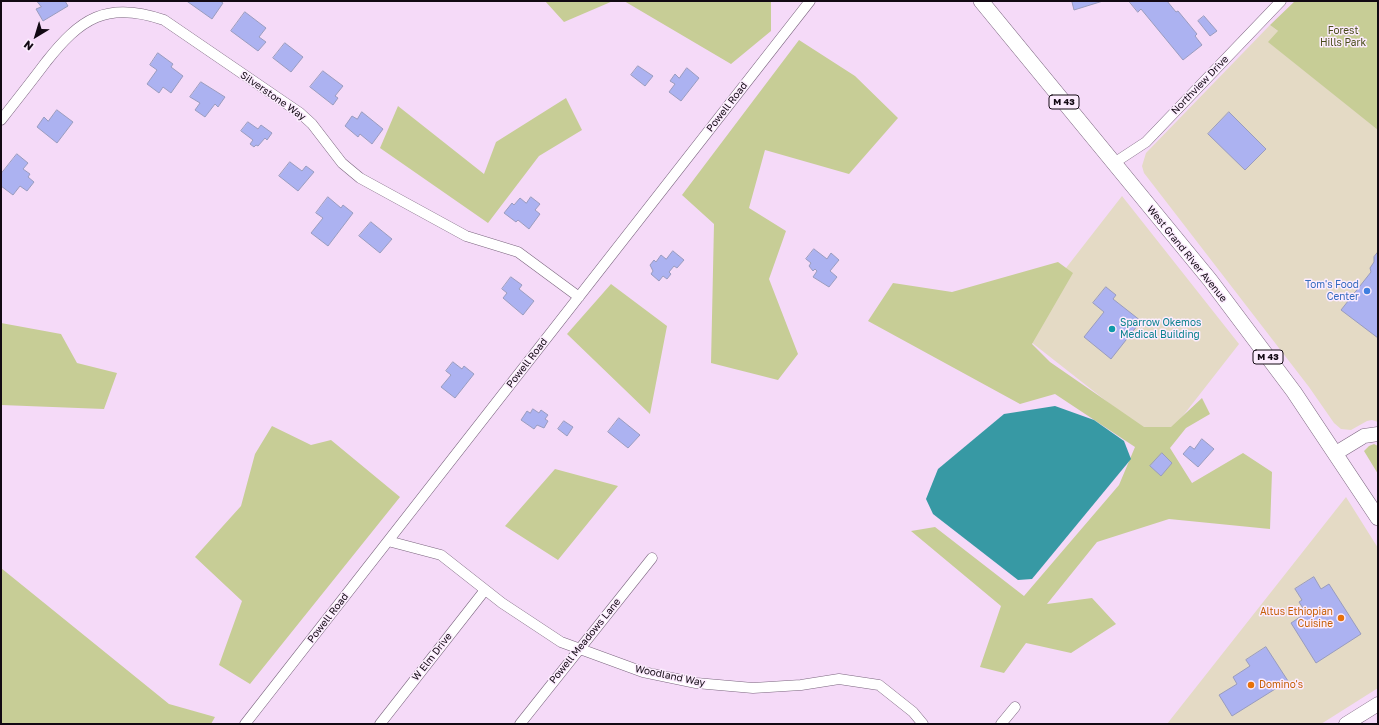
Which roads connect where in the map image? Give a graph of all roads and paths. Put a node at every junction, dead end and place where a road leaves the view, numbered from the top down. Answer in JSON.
{"nodes":[{"id":1,"x":810,"y":1,"type":"edge"},
{"id":2,"x":981,"y":1,"type":"edge"},
{"id":3,"x":1281,"y":1,"type":"edge"},
{"id":4,"x":1,"y":120,"type":"edge"},
{"id":5,"x":1114,"y":163,"type":"junction"},
{"id":6,"x":579,"y":297,"type":"junction"},
{"id":7,"x":1378,"y":434,"type":"edge"},
{"id":8,"x":1336,"y":453,"type":"junction"},
{"id":9,"x":1378,"y":518,"type":"edge"},
{"id":10,"x":388,"y":541,"type":"junction"},
{"id":11,"x":652,"y":558,"type":"dead end"},
{"id":12,"x":485,"y":590,"type":"junction"},
{"id":13,"x":578,"y":648,"type":"junction"},
{"id":14,"x":1378,"y":704,"type":"edge"},
{"id":15,"x":1015,"y":707,"type":"dead end"},
{"id":16,"x":244,"y":724,"type":"edge"},
{"id":17,"x":380,"y":724,"type":"edge"},
{"id":18,"x":520,"y":724,"type":"edge"},
{"id":19,"x":923,"y":724,"type":"edge"},
{"id":20,"x":1001,"y":724,"type":"edge"},
{"id":21,"x":1346,"y":724,"type":"edge"}],
"edges":[{"from":1,"to":6,"type":"street","name":"Powell Road"},
{"from":2,"to":5,"type":"main road","name":"West Grand River Avenue","number":"M 43"},
{"from":3,"to":5,"type":"street","name":"Northview Drive"},
{"from":4,"to":6,"type":"street","name":"Silverstone Way"},
{"from":5,"to":8,"type":"main road","name":"West Grand River Avenue","number":"M 43"},
{"from":6,"to":10,"type":"street","name":"Powell Road"},
{"from":7,"to":8,"type":"street"},
{"from":8,"to":9,"type":"main road","name":"West Grand River Avenue","number":"M 43"},
{"from":10,"to":12,"type":"street","name":"Woodland Way"},
{"from":10,"to":16,"type":"street","name":"Powell Road"},
{"from":11,"to":13,"type":"street","name":"Powell Meadows Lane"},
{"from":12,"to":13,"type":"street","name":"Woodland Way"},
{"from":12,"to":17,"type":"street","name":"W Elm Drive"},
{"from":13,"to":18,"type":"street","name":"Powell Meadows Lane"},
{"from":13,"to":19,"type":"street","name":"Woodland Way"},
{"from":14,"to":21,"type":"street"},
{"from":15,"to":20,"type":"street"}]}
